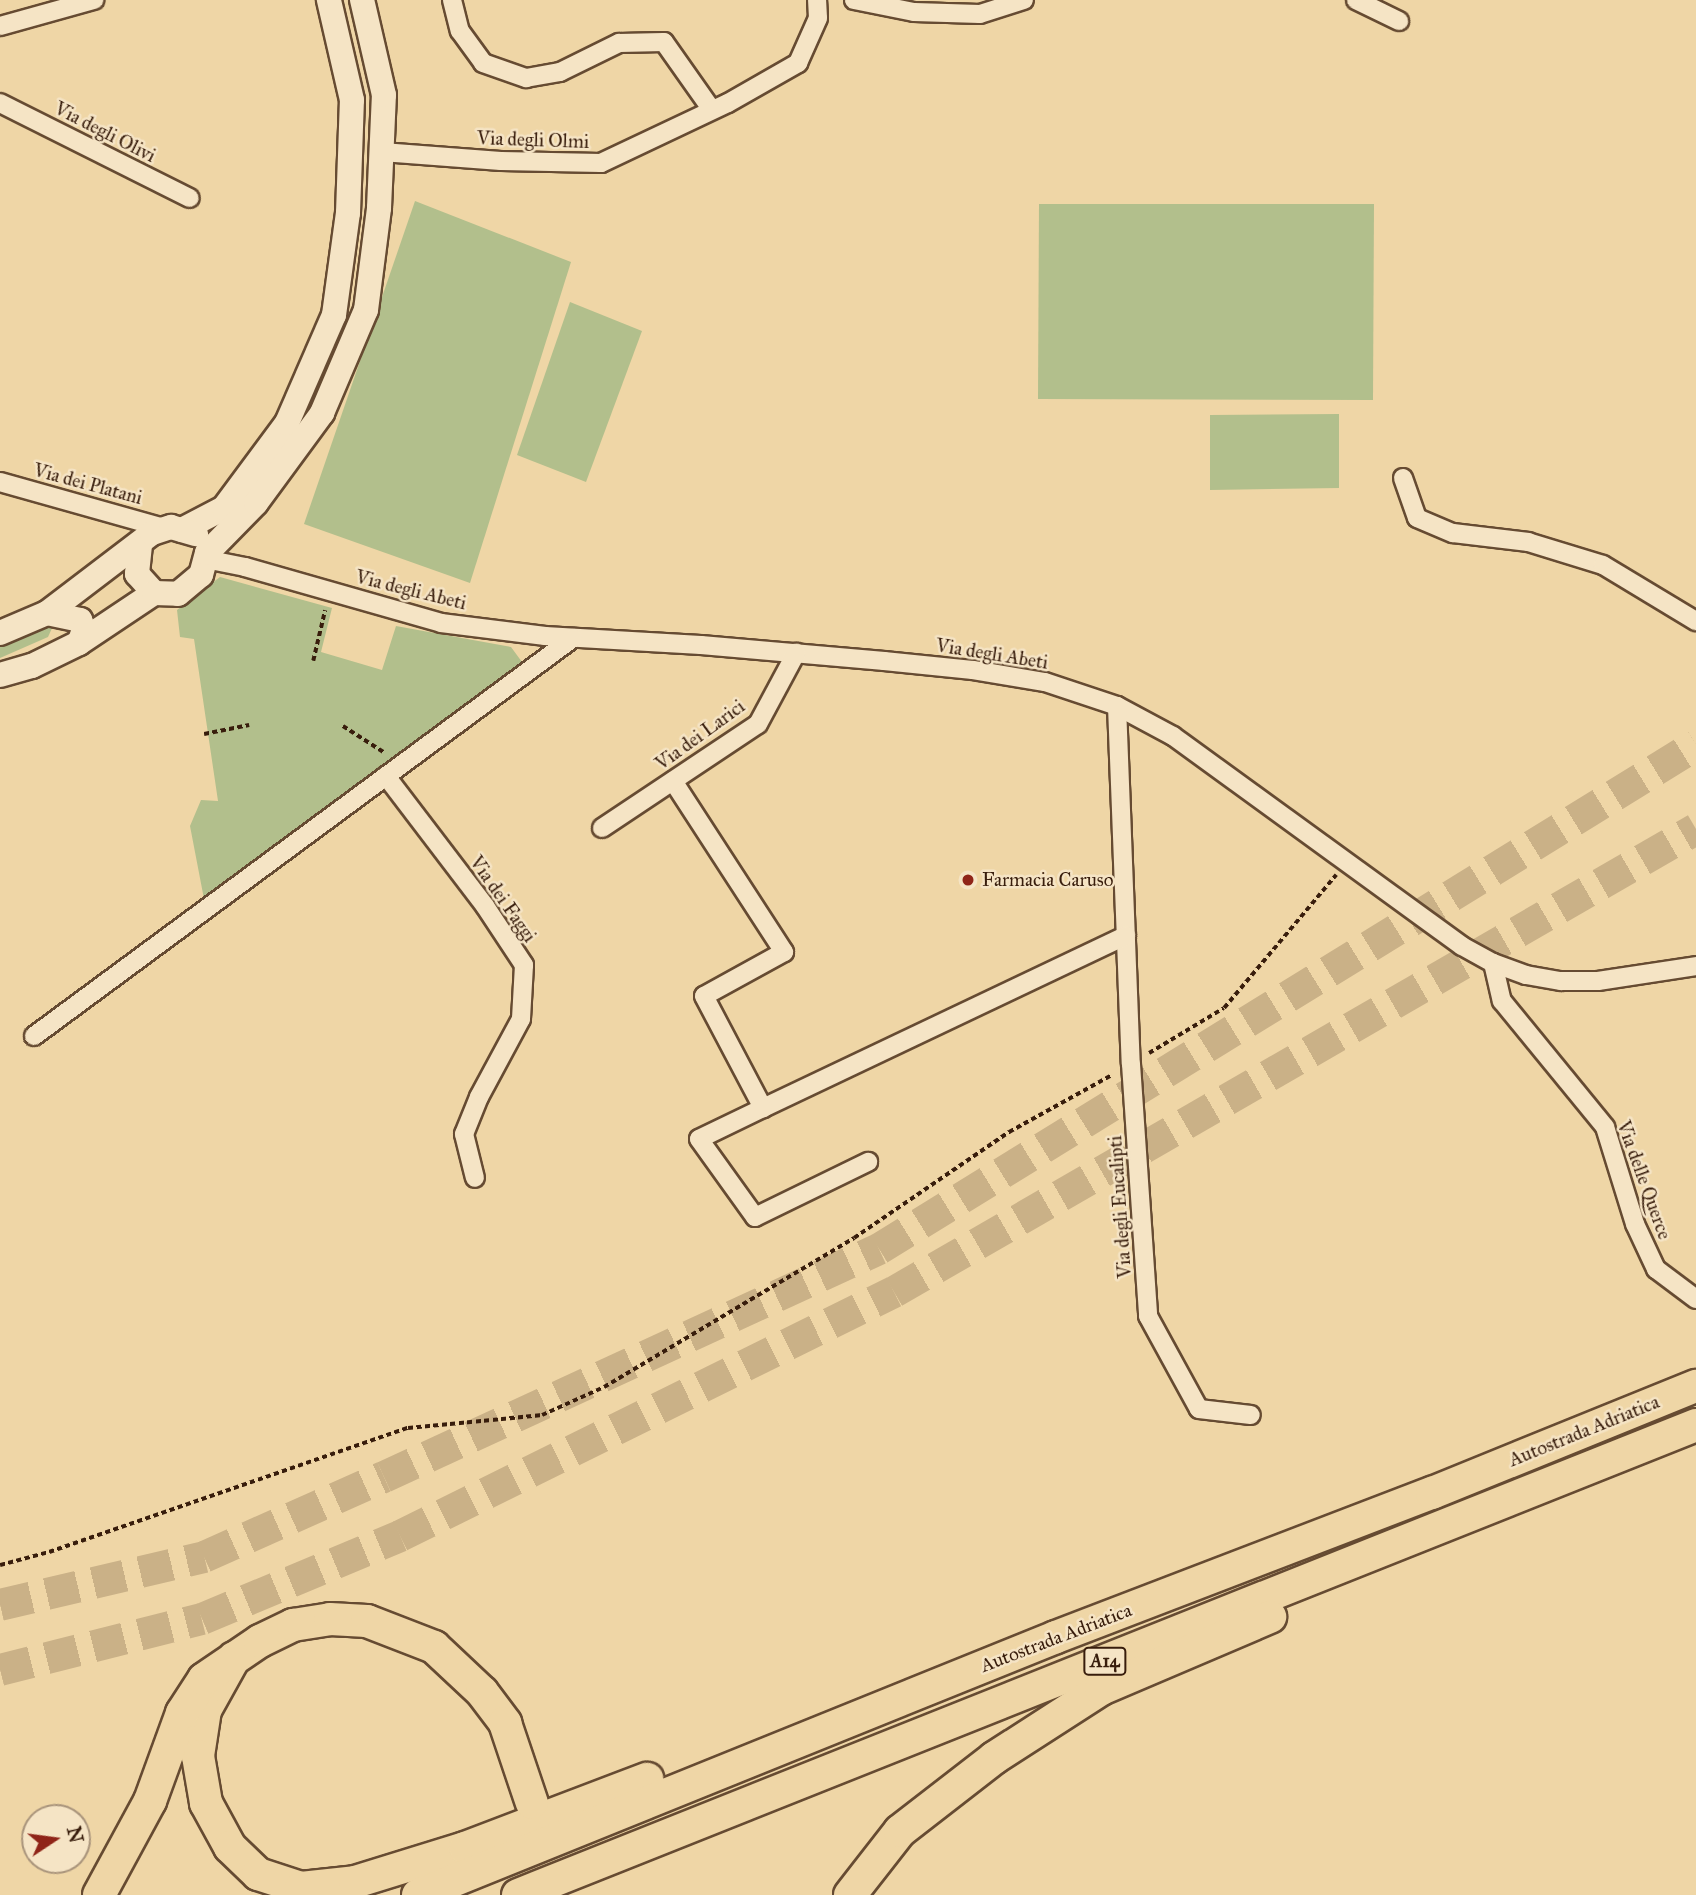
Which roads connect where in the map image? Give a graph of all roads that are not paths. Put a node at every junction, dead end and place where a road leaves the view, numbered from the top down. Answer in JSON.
{"nodes":[{"id":1,"x":94,"y":0,"type":"edge"},
{"id":2,"x":329,"y":0,"type":"edge"},
{"id":3,"x":362,"y":0,"type":"edge"},
{"id":4,"x":452,"y":0,"type":"edge"},
{"id":5,"x":817,"y":0,"type":"edge"},
{"id":6,"x":854,"y":0,"type":"edge"},
{"id":7,"x":1024,"y":0,"type":"edge"},
{"id":8,"x":1356,"y":0,"type":"edge"},
{"id":9,"x":1399,"y":21,"type":"dead end"},
{"id":10,"x":0,"y":26,"type":"edge"},
{"id":11,"x":375,"y":57,"type":"junction"},
{"id":12,"x":344,"y":62,"type":"junction"},
{"id":13,"x":0,"y":103,"type":"edge"},
{"id":14,"x":712,"y":110,"type":"junction"},
{"id":15,"x":382,"y":152,"type":"junction"},
{"id":16,"x":190,"y":198,"type":"dead end"},
{"id":17,"x":345,"y":230,"type":"junction"},
{"id":18,"x":376,"y":236,"type":"junction"},
{"id":19,"x":295,"y":431,"type":"junction"},
{"id":20,"x":1403,"y":478,"type":"dead end"},
{"id":21,"x":0,"y":482,"type":"edge"},
{"id":22,"x":173,"y":529,"type":"junction"},
{"id":23,"x":140,"y":545,"type":"junction"},
{"id":24,"x":206,"y":556,"type":"junction"},
{"id":25,"x":154,"y":593,"type":"junction"},
{"id":26,"x":47,"y":613,"type":"junction"},
{"id":27,"x":1696,"y":621,"type":"edge"},
{"id":28,"x":0,"y":633,"type":"edge"},
{"id":29,"x":573,"y":638,"type":"junction"},
{"id":30,"x":79,"y":643,"type":"junction"},
{"id":31,"x":796,"y":653,"type":"junction"},
{"id":32,"x":0,"y":676,"type":"edge"},
{"id":33,"x":1117,"y":706,"type":"junction"},
{"id":34,"x":386,"y":776,"type":"junction"},
{"id":35,"x":673,"y":781,"type":"junction"},
{"id":36,"x":602,"y":828,"type":"dead end"},
{"id":37,"x":1126,"y":936,"type":"junction"},
{"id":38,"x":1493,"y":963,"type":"junction"},
{"id":39,"x":1696,"y":966,"type":"edge"},
{"id":40,"x":34,"y":1036,"type":"dead end"},
{"id":41,"x":763,"y":1108,"type":"junction"},
{"id":42,"x":868,"y":1162,"type":"dead end"},
{"id":43,"x":475,"y":1178,"type":"dead end"},
{"id":44,"x":1696,"y":1299,"type":"edge"},
{"id":45,"x":1696,"y":1386,"type":"edge"},
{"id":46,"x":1251,"y":1415,"type":"dead end"},
{"id":47,"x":1694,"y":1425,"type":"edge"},
{"id":48,"x":1056,"y":1637,"type":"junction"},
{"id":49,"x":234,"y":1658,"type":"junction"},
{"id":50,"x":531,"y":1803,"type":"tunnel mouth"},
{"id":51,"x":99,"y":1895,"type":"edge"},
{"id":52,"x":418,"y":1895,"type":"edge"},
{"id":53,"x":518,"y":1895,"type":"edge"},
{"id":54,"x":850,"y":1895,"type":"edge"}],
"edges":[{"from":1,"to":10,"type":"street"},
{"from":2,"to":12,"type":"street"},
{"from":3,"to":11,"type":"street"},
{"from":4,"to":14,"type":"street"},
{"from":5,"to":14,"type":"street","name":"Via degli Olmi"},
{"from":6,"to":7,"type":"street"},
{"from":8,"to":9,"type":"street"},
{"from":11,"to":12,"type":"street"},
{"from":11,"to":15,"type":"street"},
{"from":12,"to":17,"type":"street"},
{"from":13,"to":16,"type":"street","name":"Via degli Olivi"},
{"from":14,"to":15,"type":"street","name":"Via degli Olmi"},
{"from":15,"to":18,"type":"street"},
{"from":17,"to":18,"type":"street"},
{"from":17,"to":19,"type":"street"},
{"from":18,"to":19,"type":"street"},
{"from":19,"to":22,"type":"street"},
{"from":19,"to":24,"type":"street"},
{"from":20,"to":27,"type":"street"},
{"from":21,"to":22,"type":"street","name":"Via dei Platani"},
{"from":22,"to":23,"type":"street"},
{"from":22,"to":24,"type":"street"},
{"from":23,"to":25,"type":"street"},
{"from":23,"to":26,"type":"street"},
{"from":24,"to":25,"type":"street"},
{"from":24,"to":29,"type":"street","name":"Via degli Abeti"},
{"from":25,"to":30,"type":"street"},
{"from":26,"to":28,"type":"street"},
{"from":26,"to":30,"type":"street"},
{"from":29,"to":31,"type":"street","name":"Via degli Abeti"},
{"from":29,"to":34,"type":"street"},
{"from":30,"to":32,"type":"street"},
{"from":31,"to":33,"type":"street","name":"Via degli Abeti"},
{"from":31,"to":35,"type":"street","name":"Via dei Larici"},
{"from":33,"to":37,"type":"street","name":"Via degli Eucalipti"},
{"from":33,"to":38,"type":"street","name":"Via degli Abeti"},
{"from":34,"to":40,"type":"street"},
{"from":34,"to":43,"type":"street","name":"Via dei Faggi"},
{"from":35,"to":36,"type":"street","name":"Via dei Larici"},
{"from":35,"to":41,"type":"street"},
{"from":37,"to":41,"type":"street"},
{"from":37,"to":46,"type":"street","name":"Via degli Eucalipti"},
{"from":38,"to":39,"type":"street","name":"Via degli Abeti"},
{"from":38,"to":44,"type":"street","name":"Via delle Querce"},
{"from":41,"to":42,"type":"street"},
{"from":45,"to":48,"type":"highway","name":"Autostrada Adriatica","number":"A14"},
{"from":47,"to":53,"type":"highway","name":"Autostrada Adriatica","number":"A14"},
{"from":47,"to":54,"type":"highway"},
{"from":48,"to":49,"type":"highway"},
{"from":48,"to":52,"type":"highway","name":"Autostrada Adriatica","number":"A14"},
{"from":49,"to":50,"type":"highway"},
{"from":49,"to":51,"type":"highway"}]}
